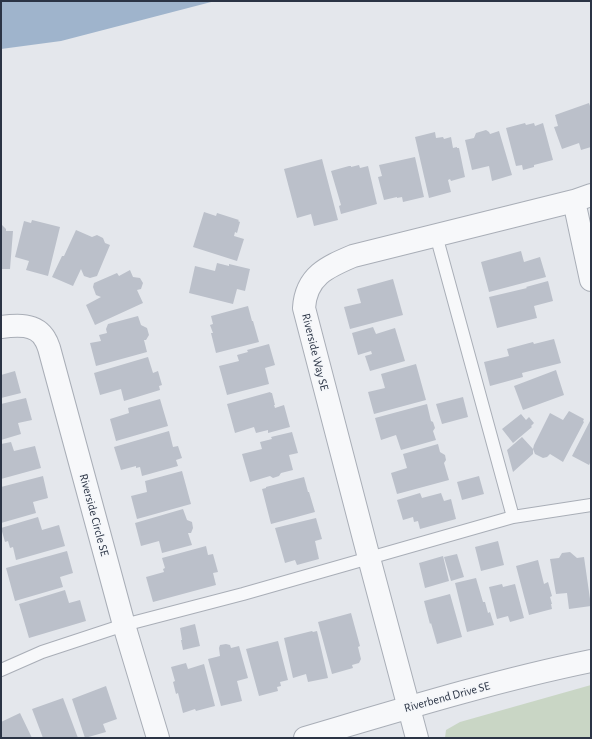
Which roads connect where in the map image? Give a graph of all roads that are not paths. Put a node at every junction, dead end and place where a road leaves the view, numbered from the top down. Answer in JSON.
{"nodes":[{"id":1,"x":582,"y":198,"type":"edge"},
{"id":2,"x":436,"y":235,"type":"junction"},
{"id":3,"x":591,"y":280,"type":"edge"},
{"id":4,"x":1,"y":327,"type":"edge"},
{"id":5,"x":591,"y":505,"type":"edge"},
{"id":6,"x":513,"y":517,"type":"junction"},
{"id":7,"x":369,"y":558,"type":"junction"},
{"id":8,"x":124,"y":625,"type":"junction"},
{"id":9,"x":591,"y":661,"type":"edge"},
{"id":10,"x":1,"y":670,"type":"edge"},
{"id":11,"x":409,"y":708,"type":"junction"},
{"id":12,"x":158,"y":738,"type":"edge"},
{"id":13,"x":305,"y":738,"type":"edge"},
{"id":14,"x":417,"y":738,"type":"edge"}],
"edges":[{"from":1,"to":2,"type":"street","name":"Riverside Way SE"},
{"from":1,"to":3,"type":"street"},
{"from":2,"to":6,"type":"lane"},
{"from":2,"to":7,"type":"street","name":"Riverside Way SE"},
{"from":4,"to":8,"type":"street","name":"Riverside Circle SE"},
{"from":5,"to":6,"type":"lane"},
{"from":6,"to":7,"type":"lane"},
{"from":7,"to":8,"type":"lane"},
{"from":7,"to":11,"type":"street","name":"Riverside Way SE"},
{"from":8,"to":10,"type":"lane"},
{"from":8,"to":12,"type":"street","name":"Riverside Circle SE"},
{"from":9,"to":11,"type":"street","name":"Riverbend Drive SE"},
{"from":11,"to":13,"type":"street","name":"Riverbend Drive SE"},
{"from":11,"to":14,"type":"street","name":"Riverside Way SE"}]}
